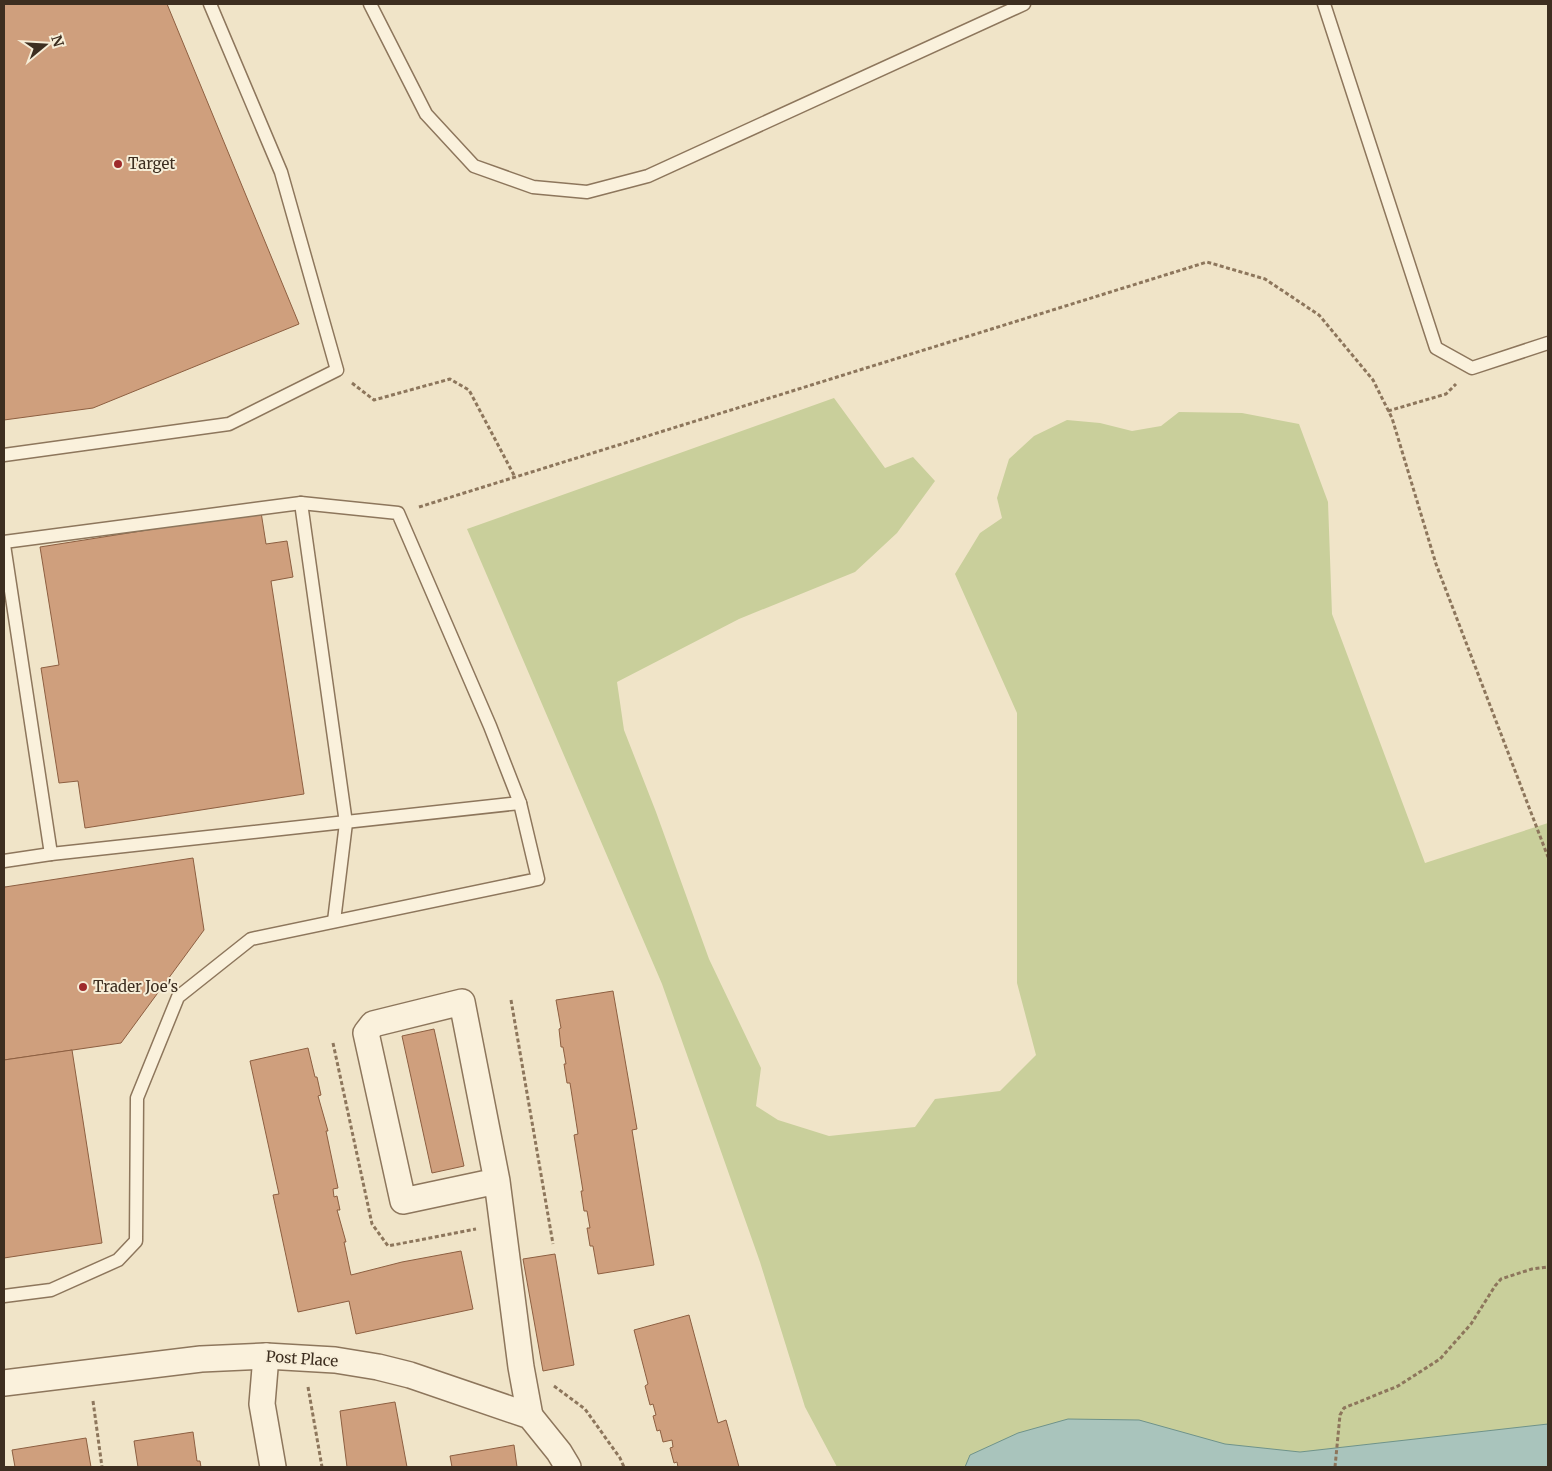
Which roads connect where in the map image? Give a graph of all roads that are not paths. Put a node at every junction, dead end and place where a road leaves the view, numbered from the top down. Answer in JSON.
{"nodes":[{"id":1,"x":210,"y":4,"type":"edge"},
{"id":2,"x":370,"y":4,"type":"edge"},
{"id":3,"x":1024,"y":4,"type":"edge"},
{"id":4,"x":1324,"y":4,"type":"edge"},
{"id":5,"x":1548,"y":343,"type":"edge"},
{"id":6,"x":4,"y":455,"type":"edge"},
{"id":7,"x":301,"y":502,"type":"junction"},
{"id":8,"x":4,"y":544,"type":"edge"},
{"id":9,"x":520,"y":803,"type":"junction"},
{"id":10,"x":346,"y":823,"type":"junction"},
{"id":11,"x":51,"y":854,"type":"junction"},
{"id":12,"x":4,"y":861,"type":"edge"},
{"id":13,"x":334,"y":921,"type":"junction"},
{"id":14,"x":497,"y":1181,"type":"junction"},
{"id":15,"x":4,"y":1296,"type":"edge"},
{"id":16,"x":266,"y":1356,"type":"junction"},
{"id":17,"x":4,"y":1383,"type":"edge"},
{"id":18,"x":530,"y":1416,"type":"junction"},
{"id":19,"x":272,"y":1467,"type":"edge"},
{"id":20,"x":568,"y":1467,"type":"edge"}],
"edges":[{"from":1,"to":6,"type":"lane"},
{"from":2,"to":3,"type":"lane"},
{"from":4,"to":5,"type":"lane"},
{"from":7,"to":8,"type":"lane"},
{"from":7,"to":9,"type":"lane"},
{"from":7,"to":10,"type":"lane"},
{"from":8,"to":11,"type":"lane"},
{"from":9,"to":10,"type":"lane"},
{"from":9,"to":13,"type":"lane"},
{"from":10,"to":11,"type":"lane"},
{"from":10,"to":13,"type":"lane"},
{"from":11,"to":12,"type":"lane"},
{"from":13,"to":15,"type":"lane"},
{"from":14,"to":14,"type":"street"},
{"from":14,"to":18,"type":"street"},
{"from":16,"to":17,"type":"street","name":"Post Place"},
{"from":16,"to":18,"type":"street","name":"Post Place"},
{"from":16,"to":19,"type":"street"},
{"from":18,"to":20,"type":"street"}]}
